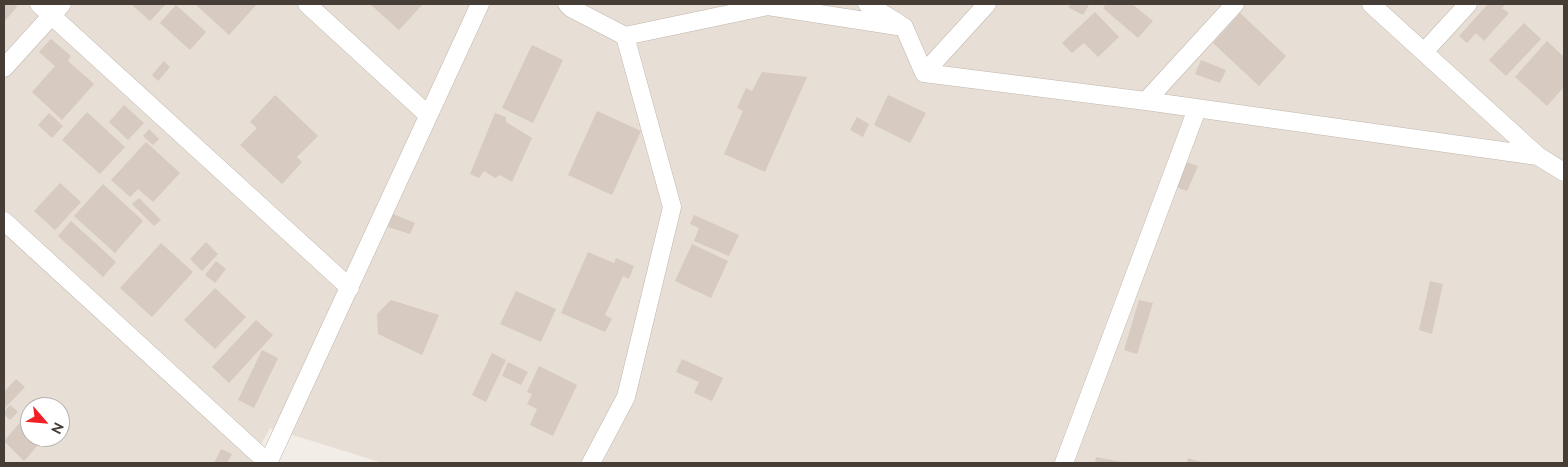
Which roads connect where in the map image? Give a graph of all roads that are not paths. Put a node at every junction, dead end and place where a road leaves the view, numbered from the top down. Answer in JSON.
{"nodes":[{"id":1,"x":307,"y":4,"type":"edge"},
{"id":2,"x":480,"y":4,"type":"edge"},
{"id":3,"x":567,"y":4,"type":"edge"},
{"id":4,"x":867,"y":4,"type":"edge"},
{"id":5,"x":987,"y":4,"type":"edge"},
{"id":6,"x":1235,"y":4,"type":"edge"},
{"id":7,"x":1372,"y":4,"type":"edge"},
{"id":8,"x":1468,"y":4,"type":"edge"},
{"id":9,"x":51,"y":8,"type":"edge"},
{"id":10,"x":904,"y":27,"type":"junction"},
{"id":11,"x":625,"y":36,"type":"junction"},
{"id":12,"x":1424,"y":52,"type":"junction"},
{"id":13,"x":4,"y":68,"type":"edge"},
{"id":14,"x":924,"y":73,"type":"junction"},
{"id":15,"x":1146,"y":101,"type":"junction"},
{"id":16,"x":1197,"y":109,"type":"junction"},
{"id":17,"x":428,"y":115,"type":"junction"},
{"id":18,"x":1538,"y":156,"type":"junction"},
{"id":19,"x":1564,"y":172,"type":"edge"},
{"id":20,"x":4,"y":221,"type":"edge"},
{"id":21,"x":350,"y":288,"type":"junction"},
{"id":22,"x":268,"y":463,"type":"edge"},
{"id":23,"x":591,"y":463,"type":"edge"},
{"id":24,"x":1064,"y":463,"type":"edge"}],
"edges":[{"from":1,"to":17,"type":"street"},
{"from":2,"to":17,"type":"street"},
{"from":3,"to":11,"type":"street"},
{"from":4,"to":10,"type":"street"},
{"from":5,"to":14,"type":"street"},
{"from":6,"to":15,"type":"street"},
{"from":7,"to":12,"type":"street"},
{"from":8,"to":12,"type":"street"},
{"from":9,"to":13,"type":"street"},
{"from":9,"to":21,"type":"street"},
{"from":10,"to":11,"type":"street"},
{"from":10,"to":14,"type":"street"},
{"from":11,"to":23,"type":"street"},
{"from":12,"to":18,"type":"street"},
{"from":14,"to":15,"type":"street"},
{"from":15,"to":16,"type":"street"},
{"from":16,"to":18,"type":"street"},
{"from":16,"to":24,"type":"street"},
{"from":17,"to":21,"type":"street"},
{"from":18,"to":19,"type":"street"},
{"from":20,"to":22,"type":"street"},
{"from":21,"to":22,"type":"street"}]}
